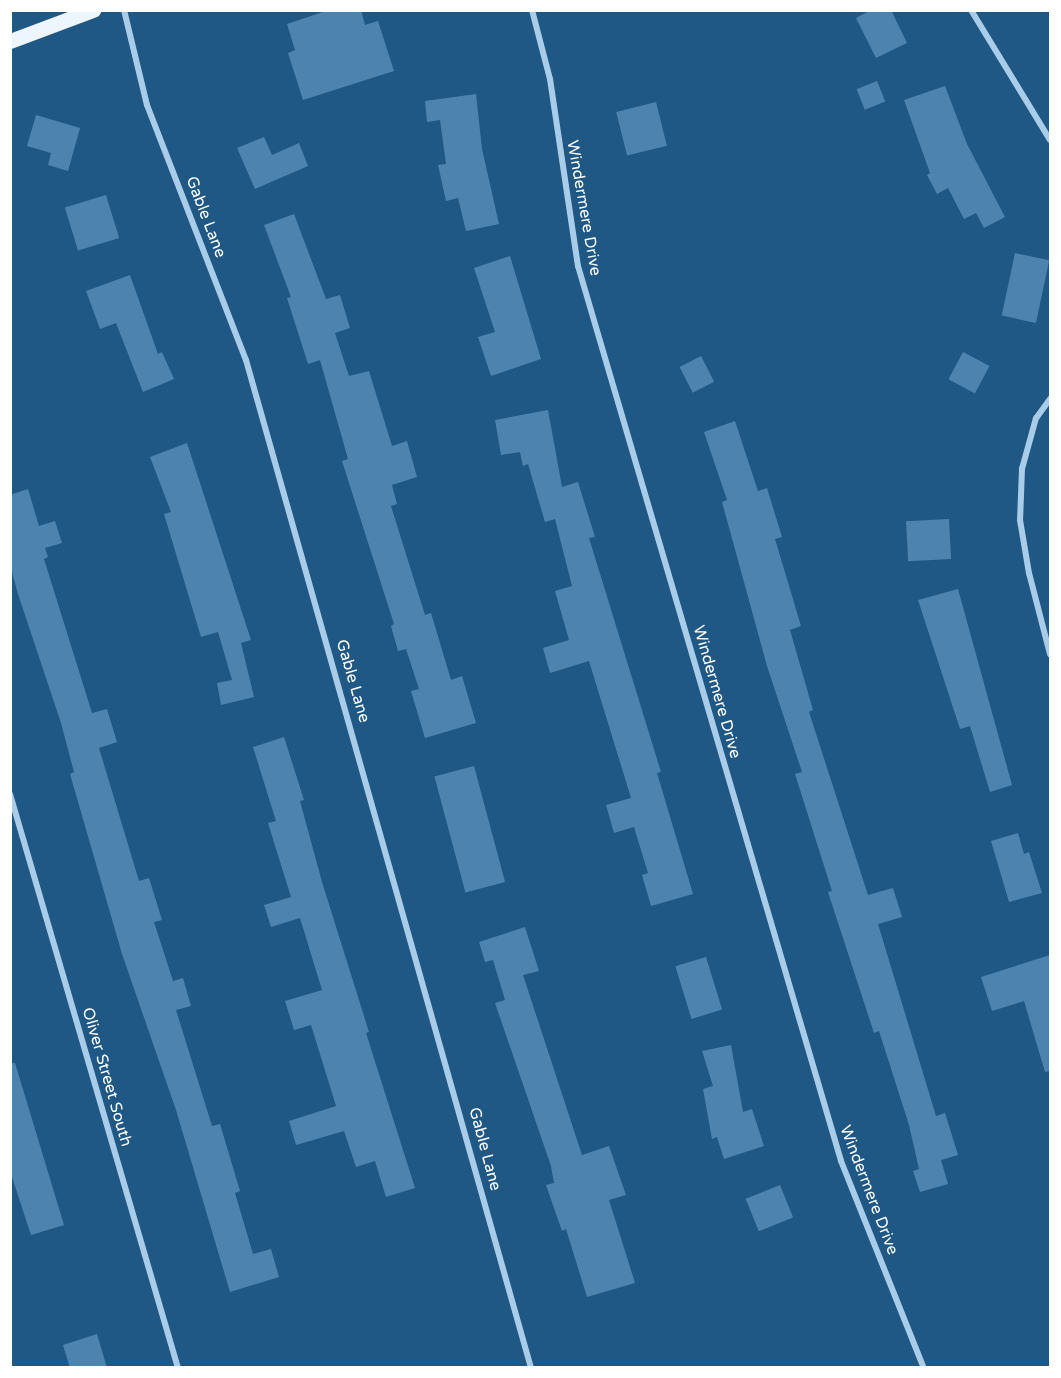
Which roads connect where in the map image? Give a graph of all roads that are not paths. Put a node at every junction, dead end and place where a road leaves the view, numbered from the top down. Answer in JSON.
{"nodes":[{"id":1,"x":93,"y":10,"type":"edge"},
{"id":2,"x":124,"y":10,"type":"edge"},
{"id":3,"x":532,"y":10,"type":"edge"},
{"id":4,"x":971,"y":10,"type":"edge"},
{"id":5,"x":10,"y":41,"type":"edge"},
{"id":6,"x":1050,"y":140,"type":"edge"},
{"id":7,"x":1050,"y":399,"type":"edge"},
{"id":8,"x":1050,"y":654,"type":"edge"},
{"id":9,"x":10,"y":794,"type":"edge"},
{"id":10,"x":178,"y":1368,"type":"edge"},
{"id":11,"x":531,"y":1368,"type":"edge"},
{"id":12,"x":924,"y":1368,"type":"edge"}],
"edges":[{"from":1,"to":5,"type":"main road"},
{"from":2,"to":11,"type":"street","name":"Gable Lane"},
{"from":3,"to":12,"type":"street","name":"Windermere Drive"},
{"from":4,"to":6,"type":"street"},
{"from":7,"to":8,"type":"street"},
{"from":9,"to":10,"type":"street","name":"Oliver Street South"}]}
